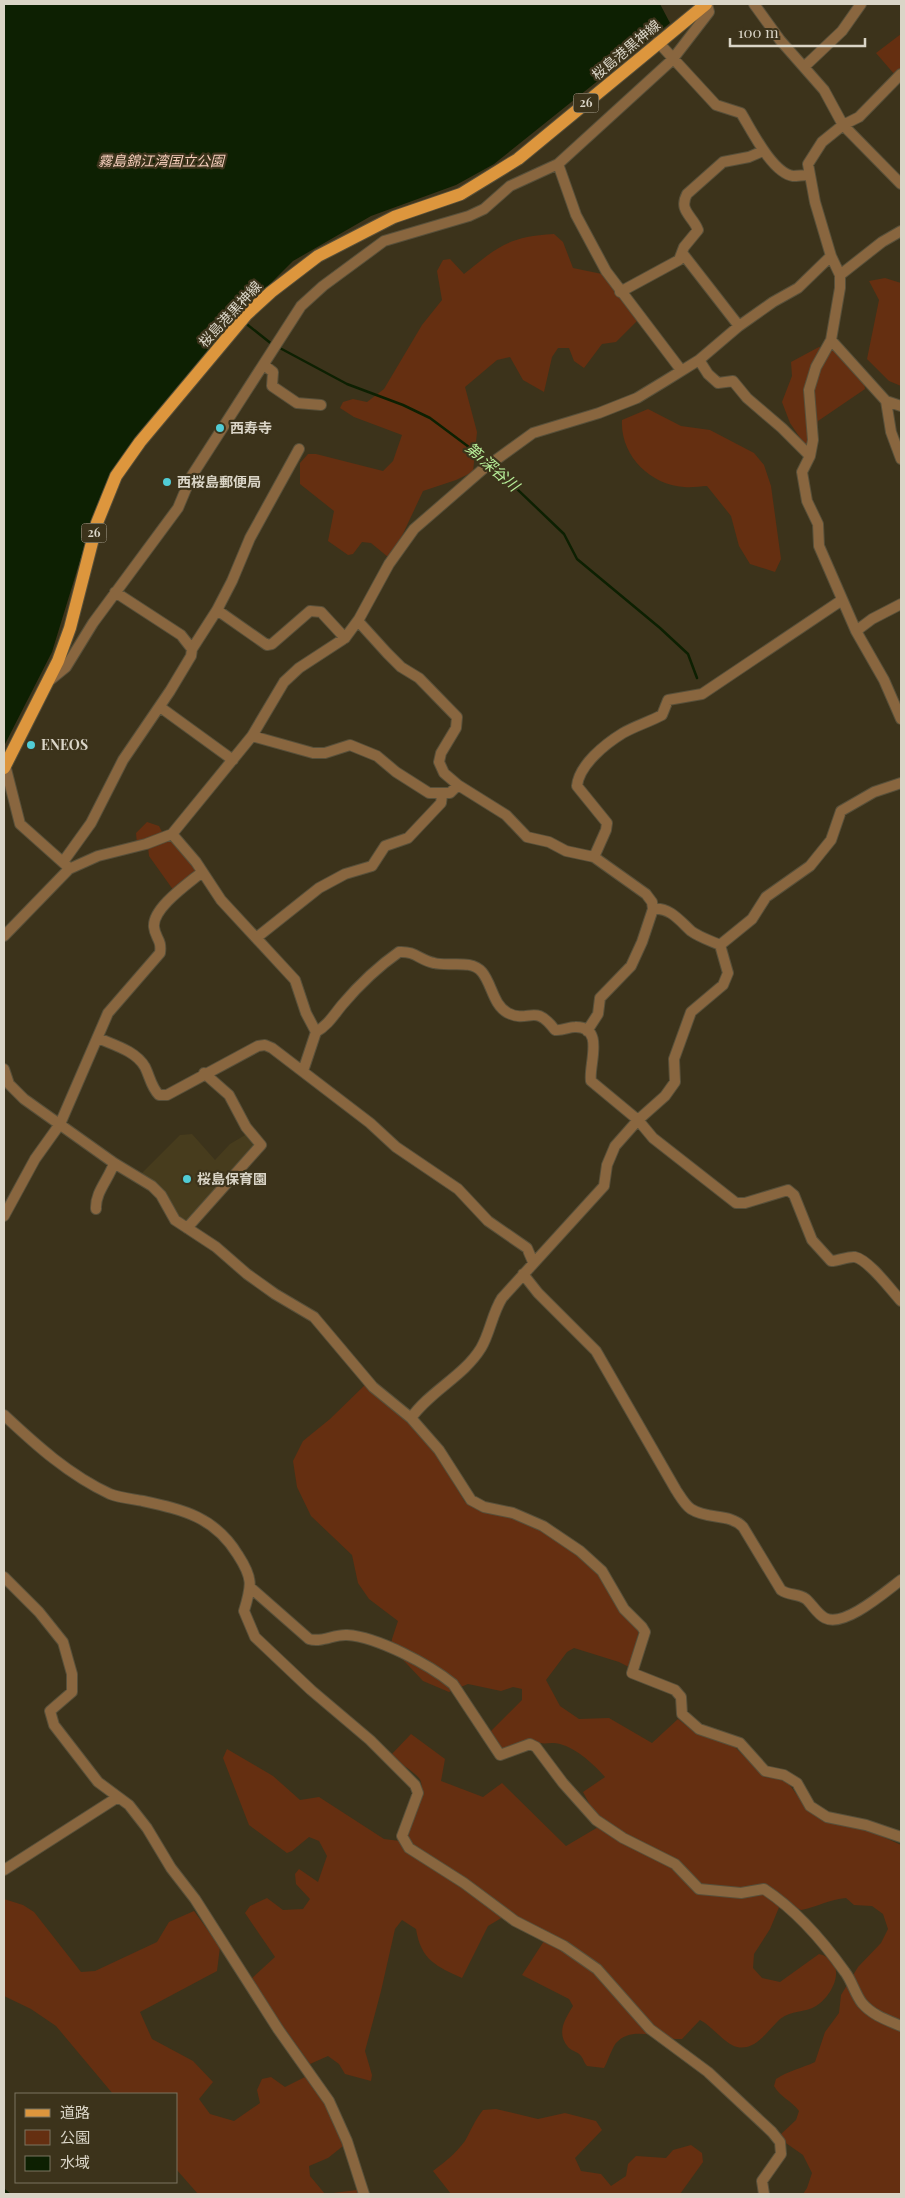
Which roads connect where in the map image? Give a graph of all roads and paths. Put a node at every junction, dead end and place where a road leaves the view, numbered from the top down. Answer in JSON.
{"nodes":[{"id":1,"x":707,"y":4,"type":"edge"},
{"id":2,"x":754,"y":4,"type":"edge"},
{"id":3,"x":862,"y":4,"type":"edge"},
{"id":4,"x":658,"y":42,"type":"junction"},
{"id":5,"x":672,"y":60,"type":"junction"},
{"id":6,"x":804,"y":67,"type":"junction"},
{"id":7,"x":901,"y":74,"type":"edge"},
{"id":8,"x":843,"y":125,"type":"junction"},
{"id":9,"x":763,"y":151,"type":"junction"},
{"id":10,"x":558,"y":164,"type":"junction"},
{"id":11,"x":808,"y":175,"type":"junction"},
{"id":12,"x":901,"y":184,"type":"edge"},
{"id":13,"x":901,"y":230,"type":"edge"},
{"id":14,"x":683,"y":254,"type":"junction"},
{"id":15,"x":831,"y":256,"type":"junction"},
{"id":16,"x":840,"y":276,"type":"junction"},
{"id":17,"x":620,"y":292,"type":"junction"},
{"id":18,"x":739,"y":326,"type":"junction"},
{"id":19,"x":831,"y":340,"type":"junction"},
{"id":20,"x":699,"y":360,"type":"junction"},
{"id":21,"x":264,"y":365,"type":"junction"},
{"id":22,"x":681,"y":370,"type":"junction"},
{"id":23,"x":886,"y":401,"type":"junction"},
{"id":24,"x":321,"y":405,"type":"dead end"},
{"id":25,"x":901,"y":406,"type":"edge"},
{"id":26,"x":299,"y":449,"type":"dead end"},
{"id":27,"x":810,"y":456,"type":"junction"},
{"id":28,"x":901,"y":459,"type":"edge"},
{"id":29,"x":115,"y":592,"type":"junction"},
{"id":30,"x":842,"y":600,"type":"junction"},
{"id":31,"x":901,"y":604,"type":"edge"},
{"id":32,"x":217,"y":610,"type":"junction"},
{"id":33,"x":358,"y":620,"type":"junction"},
{"id":34,"x":856,"y":631,"type":"junction"},
{"id":35,"x":345,"y":638,"type":"junction"},
{"id":36,"x":192,"y":649,"type":"junction"},
{"id":37,"x":50,"y":680,"type":"junction"},
{"id":38,"x":160,"y":707,"type":"junction"},
{"id":39,"x":901,"y":719,"type":"edge"},
{"id":40,"x":252,"y":736,"type":"junction"},
{"id":41,"x":233,"y":760,"type":"junction"},
{"id":42,"x":4,"y":766,"type":"edge"},
{"id":43,"x":901,"y":782,"type":"edge"},
{"id":44,"x":458,"y":785,"type":"junction"},
{"id":45,"x":442,"y":794,"type":"junction"},
{"id":46,"x":172,"y":834,"type":"junction"},
{"id":47,"x":594,"y":857,"type":"junction"},
{"id":48,"x":66,"y":865,"type":"junction"},
{"id":49,"x":202,"y":872,"type":"junction"},
{"id":50,"x":654,"y":909,"type":"junction"},
{"id":51,"x":4,"y":936,"type":"edge"},
{"id":52,"x":256,"y":938,"type":"junction"},
{"id":53,"x":723,"y":944,"type":"junction"},
{"id":54,"x":588,"y":1031,"type":"junction"},
{"id":55,"x":316,"y":1032,"type":"junction"},
{"id":56,"x":98,"y":1038,"type":"junction"},
{"id":57,"x":4,"y":1069,"type":"edge"},
{"id":58,"x":304,"y":1071,"type":"junction"},
{"id":59,"x":204,"y":1073,"type":"junction"},
{"id":60,"x":638,"y":1120,"type":"junction"},
{"id":61,"x":60,"y":1124,"type":"junction"},
{"id":62,"x":114,"y":1163,"type":"junction"},
{"id":63,"x":96,"y":1209,"type":"dead end"},
{"id":64,"x":4,"y":1216,"type":"edge"},
{"id":65,"x":187,"y":1228,"type":"junction"},
{"id":66,"x":533,"y":1262,"type":"junction"},
{"id":67,"x":522,"y":1274,"type":"junction"},
{"id":68,"x":901,"y":1301,"type":"edge"},
{"id":69,"x":4,"y":1415,"type":"edge"},
{"id":70,"x":411,"y":1418,"type":"junction"},
{"id":71,"x":4,"y":1577,"type":"edge"},
{"id":72,"x":901,"y":1580,"type":"edge"},
{"id":73,"x":251,"y":1588,"type":"junction"},
{"id":74,"x":118,"y":1797,"type":"junction"},
{"id":75,"x":901,"y":1837,"type":"edge"},
{"id":76,"x":4,"y":1870,"type":"edge"},
{"id":77,"x":901,"y":2026,"type":"edge"},
{"id":78,"x":364,"y":2194,"type":"edge"},
{"id":79,"x":764,"y":2194,"type":"edge"}],
"edges":[{"from":1,"to":4,"type":"main road","name":"桜島港黒神線","number":"26"},
{"from":1,"to":5,"type":"street"},
{"from":2,"to":6,"type":"street"},
{"from":3,"to":6,"type":"street"},
{"from":4,"to":5,"type":"street"},
{"from":4,"to":37,"type":"main road","name":"桜島港黒神線","number":"26"},
{"from":5,"to":9,"type":"street"},
{"from":5,"to":10,"type":"street"},
{"from":6,"to":8,"type":"street"},
{"from":7,"to":8,"type":"street"},
{"from":8,"to":11,"type":"street"},
{"from":8,"to":12,"type":"street"},
{"from":9,"to":11,"type":"street"},
{"from":9,"to":14,"type":"street"},
{"from":10,"to":17,"type":"street"},
{"from":10,"to":21,"type":"street"},
{"from":11,"to":15,"type":"street"},
{"from":13,"to":16,"type":"street"},
{"from":14,"to":17,"type":"street"},
{"from":14,"to":18,"type":"street"},
{"from":15,"to":16,"type":"street"},
{"from":15,"to":18,"type":"street"},
{"from":16,"to":19,"type":"street"},
{"from":17,"to":22,"type":"street"},
{"from":18,"to":20,"type":"street"},
{"from":19,"to":23,"type":"street"},
{"from":19,"to":27,"type":"street"},
{"from":20,"to":22,"type":"street"},
{"from":20,"to":27,"type":"street"},
{"from":21,"to":24,"type":"street"},
{"from":21,"to":29,"type":"street"},
{"from":22,"to":33,"type":"street"},
{"from":23,"to":25,"type":"street"},
{"from":23,"to":28,"type":"street"},
{"from":26,"to":32,"type":"street"},
{"from":27,"to":30,"type":"street"},
{"from":29,"to":36,"type":"street"},
{"from":29,"to":37,"type":"street"},
{"from":30,"to":34,"type":"street"},
{"from":30,"to":47,"type":"street"},
{"from":31,"to":34,"type":"street"},
{"from":32,"to":35,"type":"street"},
{"from":32,"to":36,"type":"street"},
{"from":33,"to":35,"type":"street"},
{"from":33,"to":44,"type":"street"},
{"from":34,"to":39,"type":"street"},
{"from":35,"to":40,"type":"street"},
{"from":36,"to":38,"type":"street"},
{"from":37,"to":42,"type":"main road","name":"桜島港黒神線","number":"26"},
{"from":38,"to":41,"type":"street"},
{"from":38,"to":48,"type":"street"},
{"from":40,"to":41,"type":"street"},
{"from":40,"to":45,"type":"street"},
{"from":41,"to":46,"type":"street"},
{"from":42,"to":48,"type":"street"},
{"from":43,"to":53,"type":"street"},
{"from":44,"to":45,"type":"street"},
{"from":44,"to":47,"type":"street"},
{"from":45,"to":52,"type":"street"},
{"from":46,"to":48,"type":"street"},
{"from":46,"to":49,"type":"street"},
{"from":47,"to":50,"type":"street"},
{"from":48,"to":51,"type":"street"},
{"from":49,"to":52,"type":"street"},
{"from":49,"to":56,"type":"street"},
{"from":50,"to":53,"type":"street"},
{"from":50,"to":54,"type":"street"},
{"from":52,"to":55,"type":"street"},
{"from":53,"to":60,"type":"street"},
{"from":54,"to":55,"type":"street"},
{"from":54,"to":60,"type":"street"},
{"from":55,"to":58,"type":"street"},
{"from":56,"to":59,"type":"street"},
{"from":56,"to":61,"type":"street"},
{"from":57,"to":61,"type":"street"},
{"from":58,"to":59,"type":"street"},
{"from":58,"to":66,"type":"street"},
{"from":59,"to":65,"type":"street"},
{"from":60,"to":66,"type":"street"},
{"from":60,"to":68,"type":"street"},
{"from":61,"to":62,"type":"street"},
{"from":61,"to":64,"type":"street"},
{"from":62,"to":63,"type":"street"},
{"from":62,"to":65,"type":"street"},
{"from":65,"to":70,"type":"street"},
{"from":66,"to":67,"type":"street"},
{"from":67,"to":70,"type":"street"},
{"from":67,"to":72,"type":"street"},
{"from":69,"to":73,"type":"street"},
{"from":70,"to":75,"type":"street"},
{"from":71,"to":74,"type":"street"},
{"from":73,"to":77,"type":"street"},
{"from":73,"to":79,"type":"street"},
{"from":74,"to":76,"type":"street"},
{"from":74,"to":78,"type":"street"}]}
